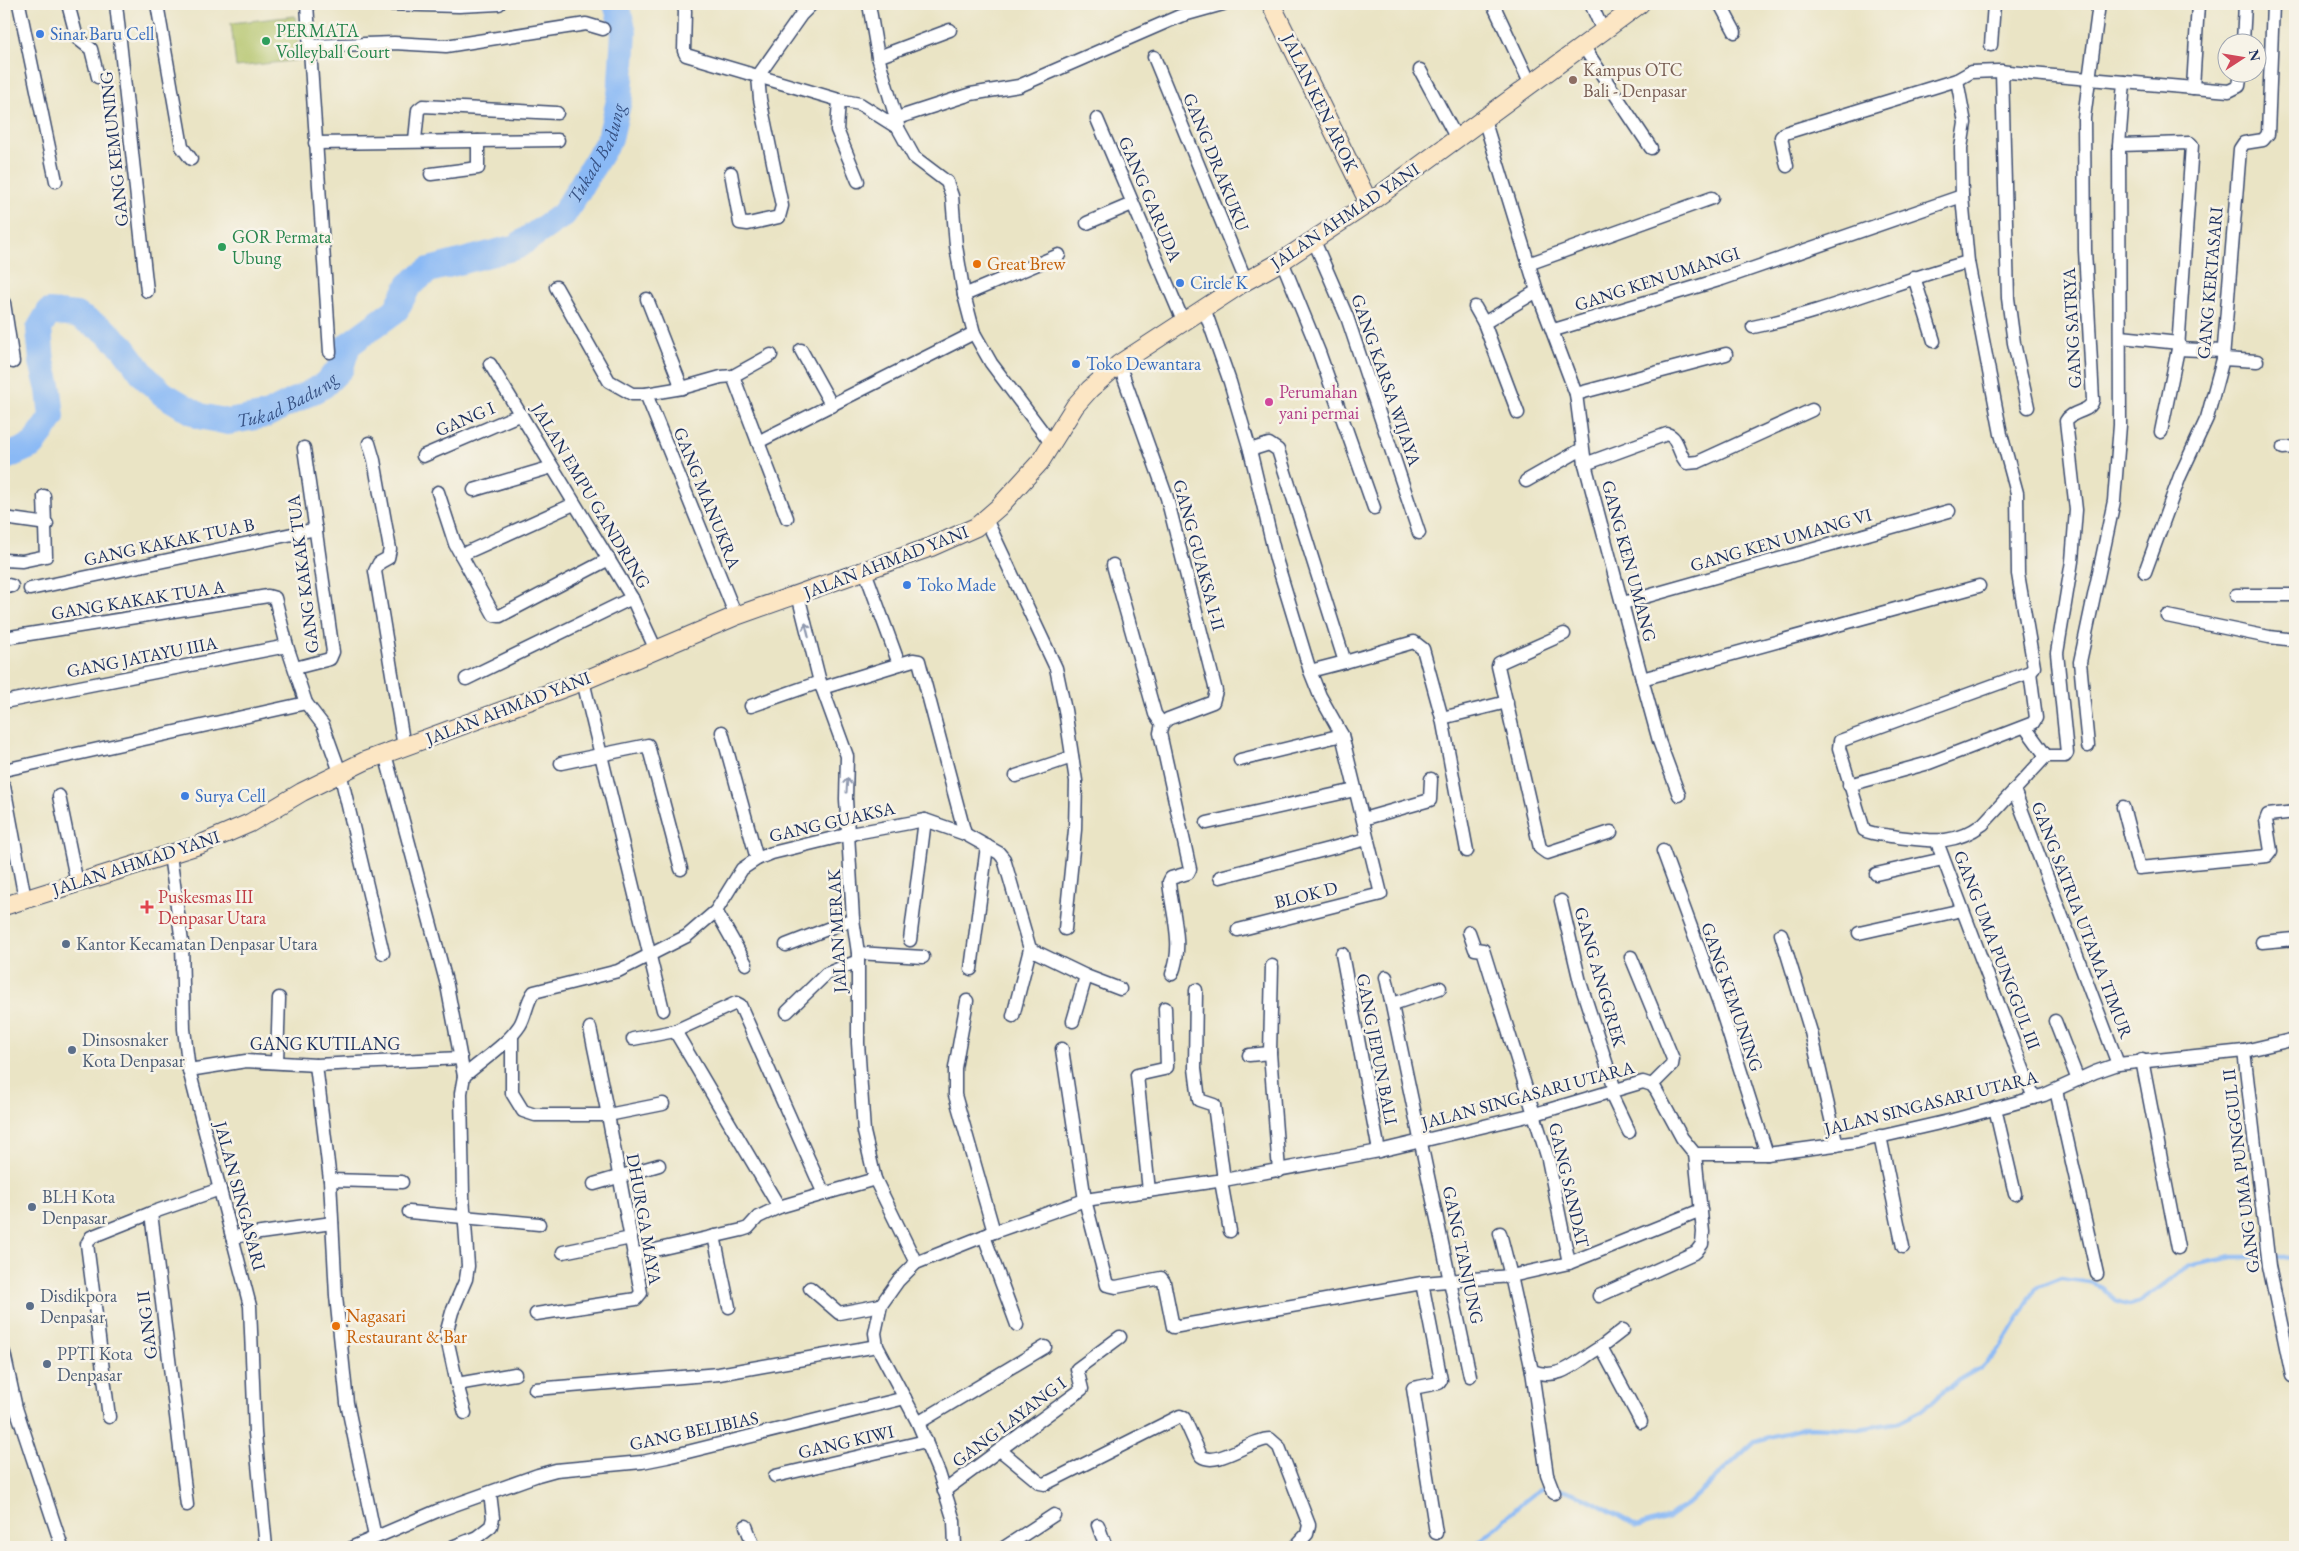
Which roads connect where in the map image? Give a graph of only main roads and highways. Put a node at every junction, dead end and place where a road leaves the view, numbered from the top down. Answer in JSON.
{"nodes":[{"id":1,"x":1271,"y":4,"type":"edge"},
{"id":2,"x":1640,"y":4,"type":"edge"},
{"id":3,"x":1369,"y":203,"type":"junction"},
{"id":4,"x":4,"y":906,"type":"edge"}],
"edges":[{"from":1,"to":3,"type":"main road","name":"JALAN KEN AROK"},
{"from":2,"to":3,"type":"main road","name":"JALAN AHMAD YANI"},
{"from":3,"to":4,"type":"main road","name":"JALAN AHMAD YANI"}]}
